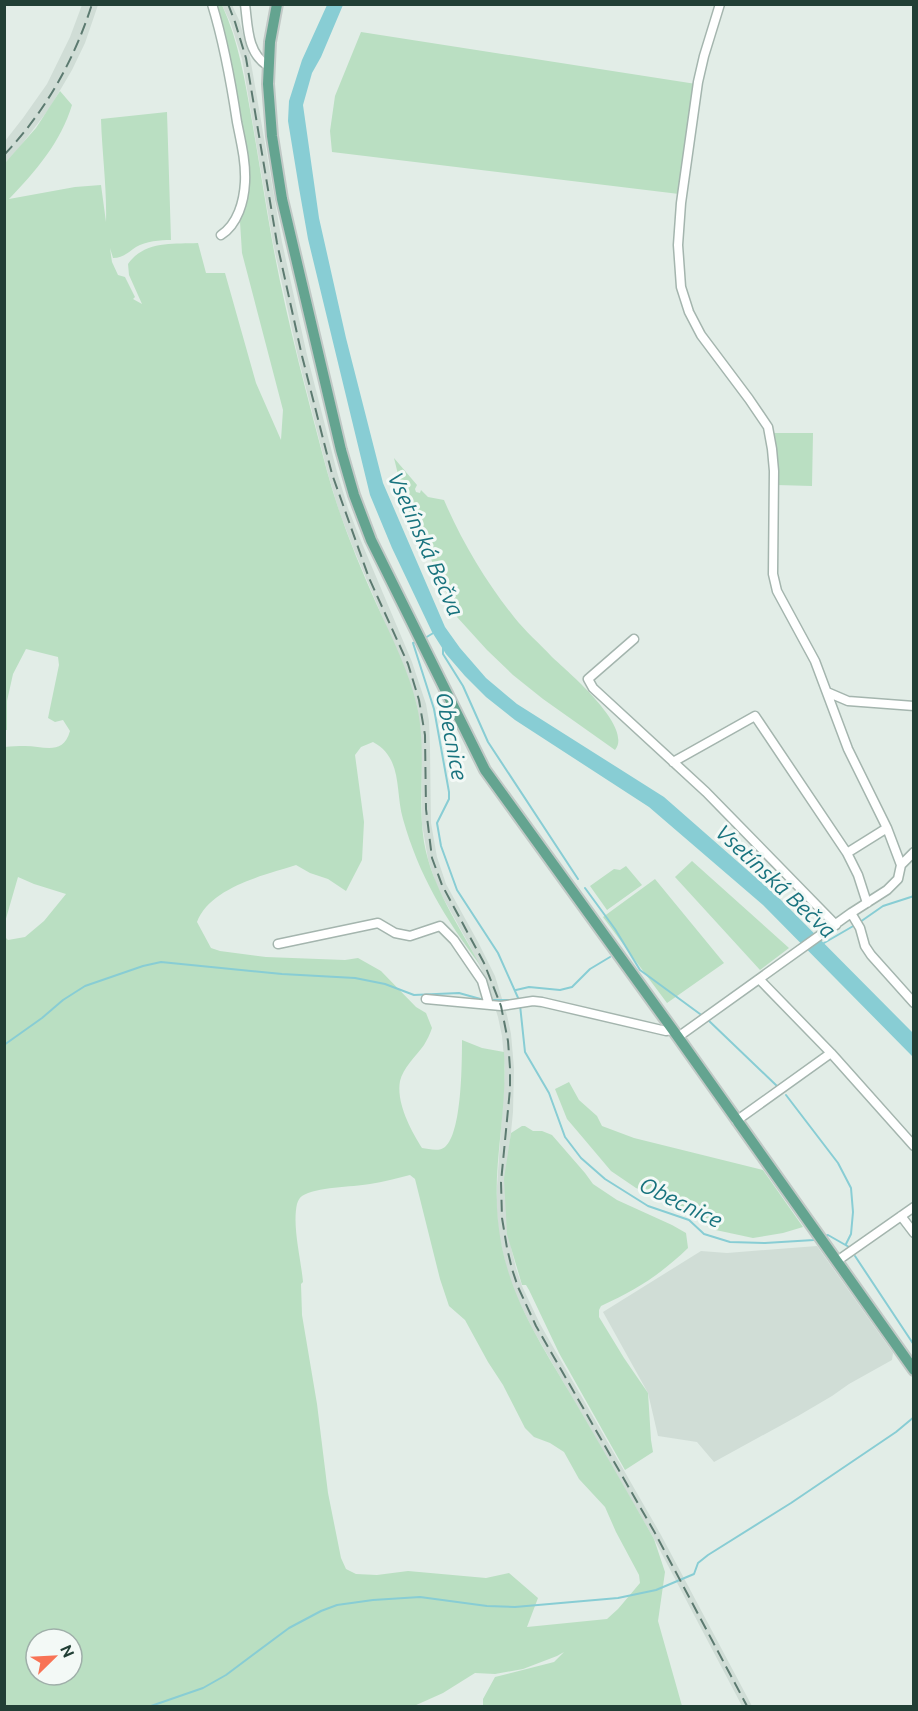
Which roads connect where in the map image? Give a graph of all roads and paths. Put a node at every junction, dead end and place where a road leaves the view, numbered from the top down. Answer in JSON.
{"nodes":[{"id":1,"x":212,"y":4,"type":"edge"},
{"id":2,"x":245,"y":4,"type":"edge"},
{"id":3,"x":277,"y":4,"type":"edge"},
{"id":4,"x":720,"y":4,"type":"edge"},
{"id":5,"x":268,"y":66,"type":"junction"},
{"id":6,"x":221,"y":235,"type":"dead end"},
{"id":7,"x":633,"y":639,"type":"dead end"},
{"id":8,"x":827,"y":692,"type":"junction"},
{"id":9,"x":914,"y":706,"type":"edge"},
{"id":10,"x":673,"y":762,"type":"junction"},
{"id":11,"x":887,"y":828,"type":"junction"},
{"id":12,"x":914,"y":852,"type":"edge"},
{"id":13,"x":847,"y":853,"type":"junction"},
{"id":14,"x":901,"y":865,"type":"junction"},
{"id":15,"x":867,"y":903,"type":"junction"},
{"id":16,"x":856,"y":920,"type":"junction"},
{"id":17,"x":834,"y":926,"type":"junction"},
{"id":18,"x":278,"y":944,"type":"dead end"},
{"id":19,"x":761,"y":978,"type":"junction"},
{"id":20,"x":426,"y":999,"type":"dead end"},
{"id":21,"x":914,"y":1003,"type":"edge"},
{"id":22,"x":489,"y":1005,"type":"junction"},
{"id":23,"x":675,"y":1034,"type":"junction"},
{"id":24,"x":831,"y":1053,"type":"junction"},
{"id":25,"x":736,"y":1120,"type":"junction"},
{"id":26,"x":914,"y":1146,"type":"edge"},
{"id":27,"x":914,"y":1207,"type":"edge"},
{"id":28,"x":901,"y":1215,"type":"junction"},
{"id":29,"x":914,"y":1233,"type":"edge"},
{"id":30,"x":837,"y":1261,"type":"junction"},
{"id":31,"x":914,"y":1370,"type":"edge"}],
"edges":[{"from":1,"to":6,"type":"street"},
{"from":2,"to":5,"type":"street"},
{"from":3,"to":5,"type":"main road"},
{"from":4,"to":8,"type":"street"},
{"from":5,"to":23,"type":"main road"},
{"from":7,"to":10,"type":"street"},
{"from":8,"to":9,"type":"street"},
{"from":8,"to":11,"type":"street"},
{"from":10,"to":13,"type":"street"},
{"from":10,"to":17,"type":"street"},
{"from":11,"to":13,"type":"street"},
{"from":11,"to":14,"type":"street"},
{"from":12,"to":14,"type":"street"},
{"from":13,"to":15,"type":"street"},
{"from":14,"to":15,"type":"street"},
{"from":15,"to":16,"type":"street"},
{"from":16,"to":17,"type":"street"},
{"from":16,"to":21,"type":"street"},
{"from":17,"to":19,"type":"street"},
{"from":18,"to":22,"type":"street"},
{"from":19,"to":23,"type":"street"},
{"from":19,"to":24,"type":"street"},
{"from":20,"to":22,"type":"street"},
{"from":22,"to":23,"type":"street"},
{"from":23,"to":25,"type":"main road"},
{"from":24,"to":25,"type":"street"},
{"from":24,"to":26,"type":"street"},
{"from":25,"to":30,"type":"main road"},
{"from":27,"to":28,"type":"street"},
{"from":28,"to":29,"type":"street"},
{"from":28,"to":30,"type":"street"},
{"from":30,"to":31,"type":"main road"}]}
